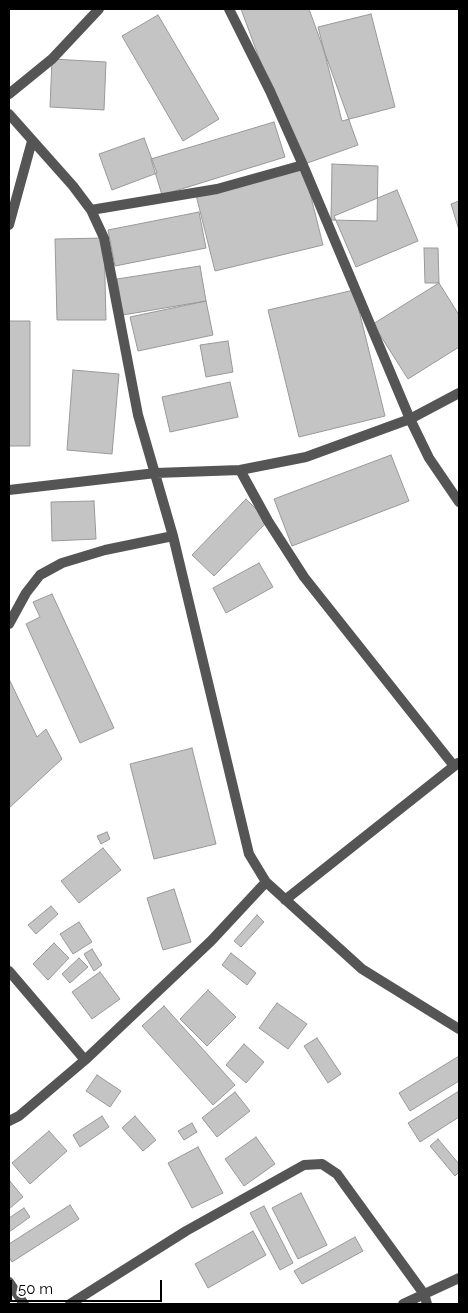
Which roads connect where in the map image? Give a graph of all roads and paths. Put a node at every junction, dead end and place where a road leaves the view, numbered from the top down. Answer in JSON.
{"nodes":[{"id":1,"x":99,"y":9,"type":"edge"},
{"id":2,"x":229,"y":9,"type":"edge"},
{"id":3,"x":9,"y":94,"type":"edge"},
{"id":4,"x":9,"y":114,"type":"edge"},
{"id":5,"x":32,"y":141,"type":"junction"},
{"id":6,"x":303,"y":165,"type":"junction"},
{"id":7,"x":91,"y":210,"type":"junction"},
{"id":8,"x":9,"y":225,"type":"edge"},
{"id":9,"x":459,"y":392,"type":"edge"},
{"id":10,"x":410,"y":419,"type":"junction"},
{"id":11,"x":240,"y":470,"type":"junction"},
{"id":12,"x":156,"y":473,"type":"junction"},
{"id":13,"x":9,"y":490,"type":"edge"},
{"id":14,"x":459,"y":502,"type":"edge"},
{"id":15,"x":173,"y":536,"type":"junction"},
{"id":16,"x":9,"y":624,"type":"edge"},
{"id":17,"x":457,"y":764,"type":"edge"},
{"id":18,"x":266,"y":882,"type":"junction"},
{"id":19,"x":285,"y":900,"type":"junction"},
{"id":20,"x":9,"y":971,"type":"edge"},
{"id":21,"x":459,"y":1029,"type":"edge"},
{"id":22,"x":86,"y":1060,"type":"junction"},
{"id":23,"x":9,"y":1121,"type":"edge"},
{"id":24,"x":459,"y":1278,"type":"edge"},
{"id":25,"x":9,"y":1282,"type":"edge"},
{"id":26,"x":425,"y":1299,"type":"edge"},
{"id":27,"x":24,"y":1304,"type":"edge"},
{"id":28,"x":70,"y":1304,"type":"edge"},
{"id":29,"x":403,"y":1304,"type":"edge"}],
"edges":[{"from":1,"to":3,"type":"street"},
{"from":2,"to":6,"type":"street"},
{"from":4,"to":5,"type":"street"},
{"from":5,"to":7,"type":"street"},
{"from":5,"to":8,"type":"street"},
{"from":6,"to":7,"type":"street"},
{"from":6,"to":10,"type":"street"},
{"from":7,"to":12,"type":"street"},
{"from":9,"to":10,"type":"street"},
{"from":10,"to":11,"type":"street"},
{"from":10,"to":14,"type":"street"},
{"from":11,"to":12,"type":"street"},
{"from":11,"to":17,"type":"street"},
{"from":12,"to":13,"type":"street"},
{"from":12,"to":15,"type":"street"},
{"from":15,"to":16,"type":"street"},
{"from":15,"to":18,"type":"street"},
{"from":17,"to":19,"type":"street"},
{"from":18,"to":19,"type":"street"},
{"from":18,"to":22,"type":"street"},
{"from":19,"to":21,"type":"street"},
{"from":20,"to":22,"type":"street"},
{"from":22,"to":23,"type":"street"},
{"from":24,"to":26,"type":"street"},
{"from":25,"to":27,"type":"street"},
{"from":26,"to":28,"type":"street"},
{"from":26,"to":29,"type":"street"}]}
